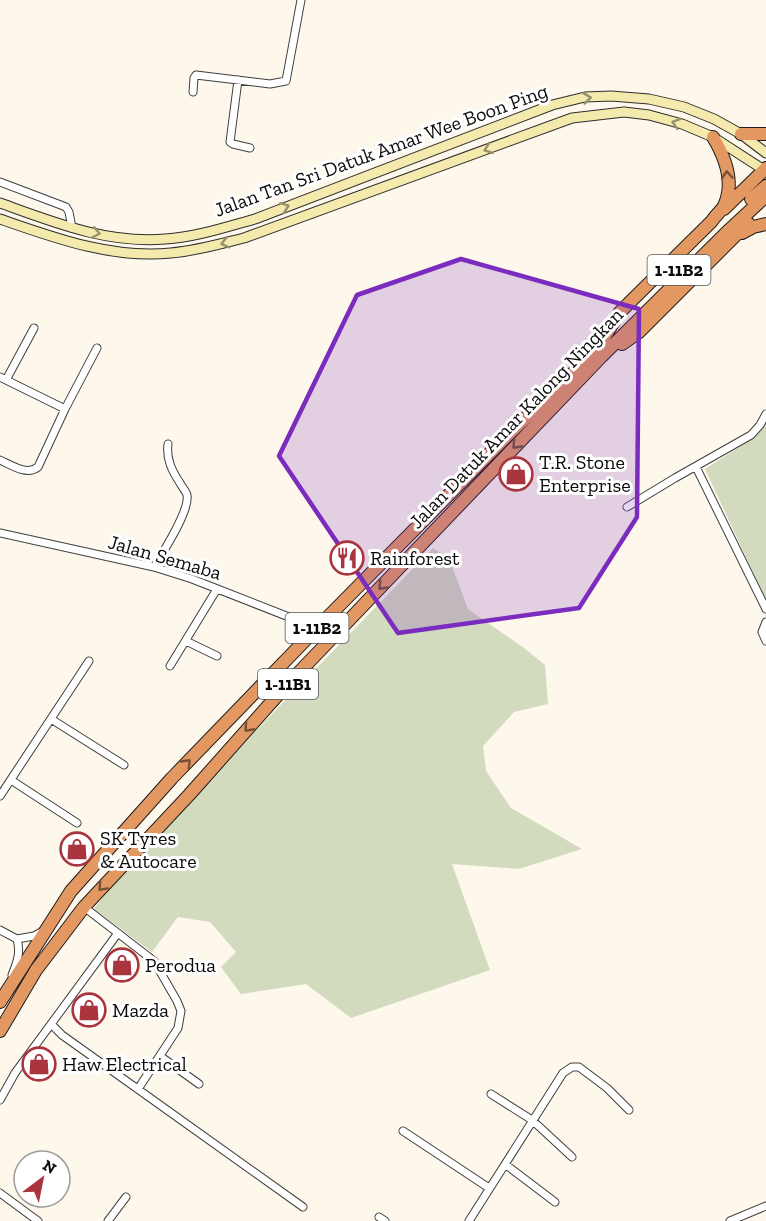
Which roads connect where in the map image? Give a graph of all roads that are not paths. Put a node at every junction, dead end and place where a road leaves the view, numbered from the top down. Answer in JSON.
{"nodes":[{"id":1,"x":301,"y":0,"type":"edge"},
{"id":2,"x":238,"y":80,"type":"junction"},
{"id":3,"x":193,"y":92,"type":"dead end"},
{"id":4,"x":741,"y":134,"type":"junction"},
{"id":5,"x":766,"y":134,"type":"edge"},
{"id":6,"x":713,"y":137,"type":"junction"},
{"id":7,"x":250,"y":148,"type":"dead end"},
{"id":8,"x":766,"y":153,"type":"edge"},
{"id":9,"x":765,"y":170,"type":"edge"},
{"id":10,"x":0,"y":182,"type":"edge"},
{"id":11,"x":766,"y":186,"type":"edge"},
{"id":12,"x":766,"y":196,"type":"edge"},
{"id":13,"x":0,"y":203,"type":"edge"},
{"id":14,"x":766,"y":205,"type":"edge"},
{"id":15,"x":0,"y":219,"type":"edge"},
{"id":16,"x":712,"y":221,"type":"junction"},
{"id":17,"x":766,"y":224,"type":"edge"},
{"id":18,"x":72,"y":228,"type":"junction"},
{"id":19,"x":732,"y":239,"type":"junction"},
{"id":20,"x":34,"y":328,"type":"dead end"},
{"id":21,"x":97,"y":348,"type":"dead end"},
{"id":22,"x":598,"y":355,"type":"junction"},
{"id":23,"x":3,"y":379,"type":"edge"},
{"id":24,"x":65,"y":409,"type":"junction"},
{"id":25,"x":766,"y":414,"type":"edge"},
{"id":26,"x":168,"y":444,"type":"dead end"},
{"id":27,"x":0,"y":460,"type":"edge"},
{"id":28,"x":696,"y":467,"type":"junction"},
{"id":29,"x":627,"y":507,"type":"dead end"},
{"id":30,"x":0,"y":533,"type":"edge"},
{"id":31,"x":154,"y":567,"type":"junction"},
{"id":32,"x":217,"y":589,"type":"junction"},
{"id":33,"x":766,"y":609,"type":"edge"},
{"id":34,"x":766,"y":622,"type":"edge"},
{"id":35,"x":317,"y":628,"type":"junction"},
{"id":36,"x":186,"y":641,"type":"junction"},
{"id":37,"x":766,"y":641,"type":"edge"},
{"id":38,"x":217,"y":656,"type":"dead end"},
{"id":39,"x":89,"y":661,"type":"dead end"},
{"id":40,"x":170,"y":666,"type":"dead end"},
{"id":41,"x":51,"y":718,"type":"junction"},
{"id":42,"x":124,"y":765,"type":"dead end"},
{"id":43,"x":172,"y":778,"type":"junction"},
{"id":44,"x":11,"y":780,"type":"junction"},
{"id":45,"x":189,"y":795,"type":"junction"},
{"id":46,"x":0,"y":796,"type":"edge"},
{"id":47,"x":77,"y":823,"type":"dead end"},
{"id":48,"x":84,"y":907,"type":"junction"},
{"id":49,"x":53,"y":918,"type":"junction"},
{"id":50,"x":0,"y":930,"type":"edge"},
{"id":51,"x":118,"y":933,"type":"junction"},
{"id":52,"x":17,"y":939,"type":"junction"},
{"id":53,"x":1,"y":1000,"type":"edge"},
{"id":54,"x":51,"y":1024,"type":"junction"},
{"id":55,"x":0,"y":1031,"type":"edge"},
{"id":56,"x":160,"y":1056,"type":"junction"},
{"id":57,"x":200,"y":1084,"type":"dead end"},
{"id":58,"x":138,"y":1089,"type":"junction"},
{"id":59,"x":491,"y":1095,"type":"dead end"},
{"id":60,"x":0,"y":1100,"type":"edge"},
{"id":61,"x":629,"y":1110,"type":"dead end"},
{"id":62,"x":532,"y":1120,"type":"junction"},
{"id":63,"x":403,"y":1131,"type":"dead end"},
{"id":64,"x":572,"y":1157,"type":"dead end"},
{"id":65,"x":505,"y":1164,"type":"junction"},
{"id":66,"x":489,"y":1188,"type":"junction"},
{"id":67,"x":0,"y":1193,"type":"edge"},
{"id":68,"x":126,"y":1197,"type":"dead end"},
{"id":69,"x":555,"y":1202,"type":"dead end"},
{"id":70,"x":766,"y":1206,"type":"edge"},
{"id":71,"x":303,"y":1207,"type":"dead end"},
{"id":72,"x":37,"y":1221,"type":"edge"},
{"id":73,"x":108,"y":1221,"type":"edge"},
{"id":74,"x":469,"y":1221,"type":"edge"},
{"id":75,"x":730,"y":1221,"type":"edge"}],
"edges":[{"from":1,"to":2,"type":"street"},
{"from":2,"to":3,"type":"street"},
{"from":2,"to":7,"type":"street"},
{"from":4,"to":5,"type":"highway"},
{"from":4,"to":8,"type":"main road","name":"Jalan Tan Sri Datuk Amar Wee Boon Ping"},
{"from":18,"to":4,"type":"main road","name":"Jalan Tan Sri Datuk Amar Wee Boon Ping","one_way":true},
{"from":6,"to":9,"type":"main road","name":"Jalan Tan Sri Datuk Amar Wee Boon Ping"},
{"from":6,"to":15,"type":"main road","name":"Jalan Tan Sri Datuk Amar Wee Boon Ping","one_way":true},
{"from":16,"to":6,"type":"highway","one_way":true},
{"from":9,"to":16,"type":"highway"},
{"from":10,"to":18,"type":"street"},
{"from":11,"to":22,"type":"highway","name":"Jalan Datuk Amar Kalong Ningkan","number":"1-11B2"},
{"from":12,"to":22,"type":"highway","name":"Jalan Datuk Amar Kalong Ningkan","number":"1-11B1"},
{"from":13,"to":18,"type":"main road","name":"Jalan Tan Sri Datuk Amar Wee Boon Ping"},
{"from":14,"to":19,"type":"highway"},
{"from":16,"to":22,"type":"highway"},
{"from":17,"to":19,"type":"highway"},
{"from":19,"to":22,"type":"highway"},
{"from":20,"to":23,"type":"street"},
{"from":21,"to":24,"type":"street"},
{"from":22,"to":35,"type":"highway","name":"Jalan Datuk Amar Kalong Ningkan","number":"1-11B2"},
{"from":22,"to":45,"type":"highway","name":"Jalan Datuk Amar Kalong Ningkan","number":"1-11B1","one_way":true},
{"from":23,"to":24,"type":"street"},
{"from":24,"to":27,"type":"street"},
{"from":25,"to":28,"type":"street"},
{"from":26,"to":31,"type":"street"},
{"from":28,"to":29,"type":"street"},
{"from":28,"to":33,"type":"street"},
{"from":30,"to":31,"type":"street","name":"Jalan Semaba"},
{"from":31,"to":32,"type":"street","name":"Jalan Semaba"},
{"from":32,"to":35,"type":"street","name":"Jalan Semaba"},
{"from":32,"to":36,"type":"street"},
{"from":34,"to":37,"type":"street"},
{"from":43,"to":35,"type":"highway","name":"Jalan Datuk Amar Kalong Ningkan","number":"1-11B2","one_way":true},
{"from":36,"to":38,"type":"street"},
{"from":36,"to":40,"type":"street"},
{"from":39,"to":41,"type":"street"},
{"from":41,"to":42,"type":"street"},
{"from":41,"to":44,"type":"street"},
{"from":43,"to":45,"type":"highway"},
{"from":43,"to":49,"type":"highway","name":"Jalan Datuk Amar Kalong Ningkan","number":"1-11B2"},
{"from":44,"to":46,"type":"street"},
{"from":44,"to":47,"type":"street"},
{"from":45,"to":48,"type":"highway","name":"Jalan Datuk Amar Kalong Ningkan","number":"1-11B1","one_way":true},
{"from":48,"to":51,"type":"street"},
{"from":48,"to":55,"type":"highway","name":"Jalan Datuk Amar Kalong Ningkan","number":"1-11B1"},
{"from":49,"to":52,"type":"street"},
{"from":49,"to":53,"type":"highway","name":"Jalan Datuk Amar Kalong Ningkan","number":"1-11B2"},
{"from":50,"to":52,"type":"street"},
{"from":51,"to":54,"type":"street"},
{"from":51,"to":56,"type":"street"},
{"from":52,"to":53,"type":"street"},
{"from":54,"to":58,"type":"street"},
{"from":54,"to":60,"type":"street"},
{"from":56,"to":57,"type":"street"},
{"from":56,"to":58,"type":"street"},
{"from":58,"to":71,"type":"street"},
{"from":59,"to":62,"type":"street"},
{"from":61,"to":62,"type":"street"},
{"from":62,"to":64,"type":"street"},
{"from":62,"to":65,"type":"street"},
{"from":63,"to":66,"type":"street"},
{"from":65,"to":66,"type":"street"},
{"from":65,"to":69,"type":"street"},
{"from":66,"to":74,"type":"street"},
{"from":67,"to":72,"type":"street"},
{"from":68,"to":73,"type":"street"},
{"from":70,"to":75,"type":"street"}]}
